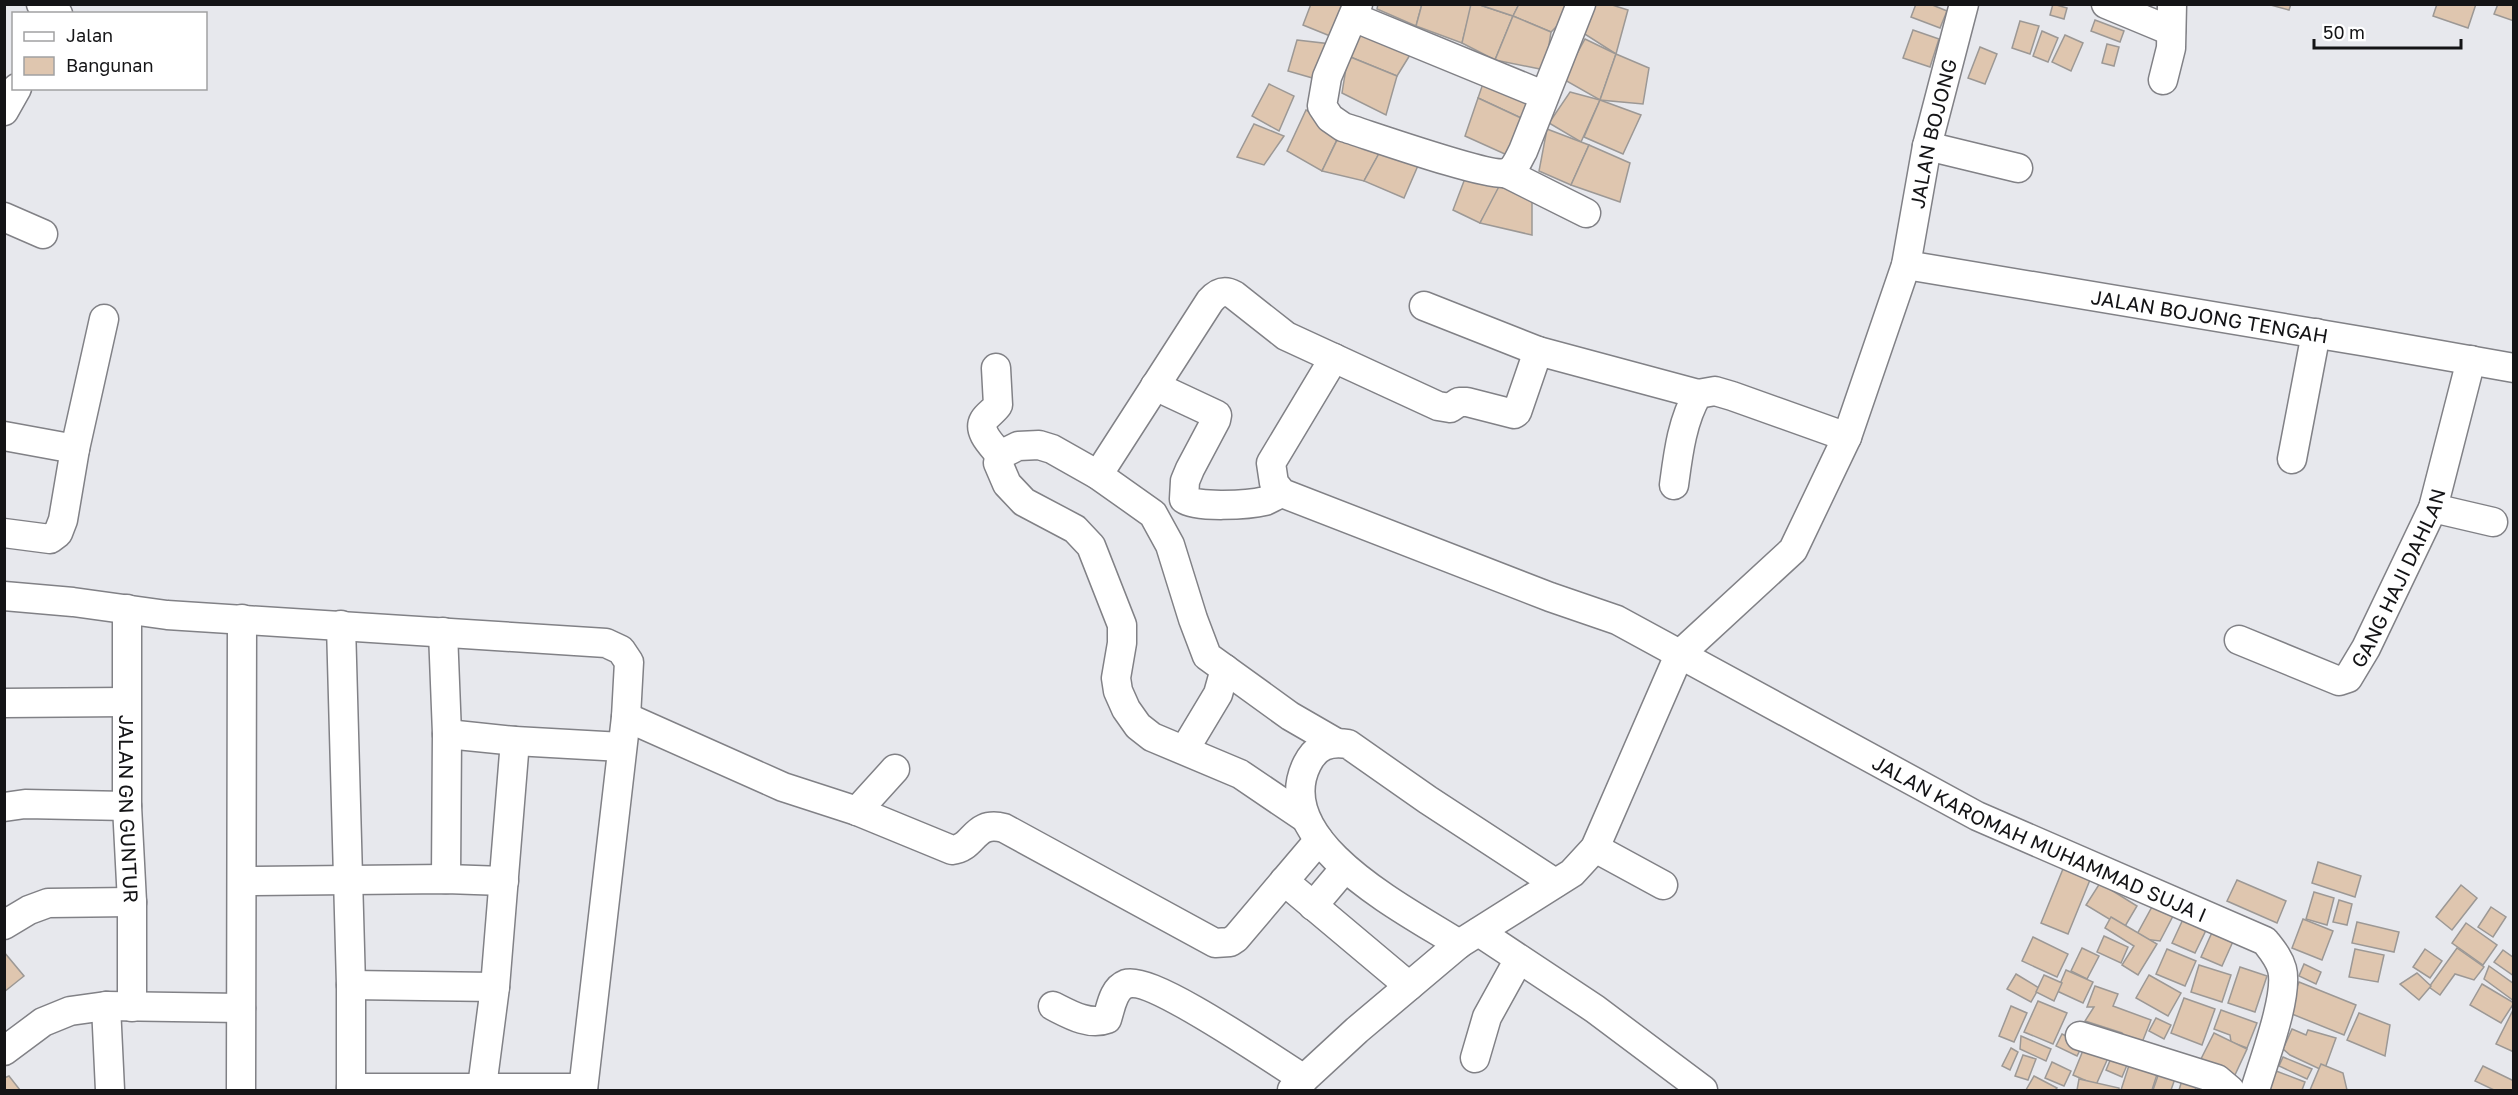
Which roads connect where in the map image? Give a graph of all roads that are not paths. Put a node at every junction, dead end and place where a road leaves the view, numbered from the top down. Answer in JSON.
{"nodes":[{"id":1,"x":41,"y":4,"type":"edge"},
{"id":2,"x":1581,"y":4,"type":"edge"},
{"id":3,"x":1964,"y":4,"type":"edge"},
{"id":4,"x":2106,"y":4,"type":"edge"},
{"id":5,"x":1355,"y":11,"type":"edge"},
{"id":6,"x":55,"y":12,"type":"edge"},
{"id":7,"x":2172,"y":18,"type":"edge"},
{"id":8,"x":2163,"y":80,"type":"dead end"},
{"id":9,"x":16,"y":90,"type":"edge"},
{"id":10,"x":1543,"y":95,"type":"junction"},
{"id":11,"x":4,"y":111,"type":"edge"},
{"id":12,"x":1927,"y":146,"type":"junction"},
{"id":13,"x":2018,"y":168,"type":"dead end"},
{"id":14,"x":1506,"y":173,"type":"junction"},
{"id":15,"x":1586,"y":213,"type":"dead end"},
{"id":16,"x":4,"y":217,"type":"edge"},
{"id":17,"x":43,"y":234,"type":"dead end"},
{"id":18,"x":1906,"y":265,"type":"junction"},
{"id":19,"x":1424,"y":306,"type":"dead end"},
{"id":20,"x":104,"y":319,"type":"dead end"},
{"id":21,"x":2316,"y":333,"type":"junction"},
{"id":22,"x":1538,"y":351,"type":"junction"},
{"id":23,"x":1334,"y":358,"type":"junction"},
{"id":24,"x":2471,"y":360,"type":"junction"},
{"id":25,"x":996,"y":368,"type":"dead end"},
{"id":26,"x":2514,"y":369,"type":"edge"},
{"id":27,"x":1155,"y":386,"type":"junction"},
{"id":28,"x":1698,"y":394,"type":"junction"},
{"id":29,"x":4,"y":436,"type":"edge"},
{"id":30,"x":1847,"y":437,"type":"junction"},
{"id":31,"x":75,"y":449,"type":"junction"},
{"id":32,"x":1000,"y":454,"type":"junction"},
{"id":33,"x":2292,"y":459,"type":"dead end"},
{"id":34,"x":1098,"y":475,"type":"junction"},
{"id":35,"x":1674,"y":485,"type":"dead end"},
{"id":36,"x":1282,"y":493,"type":"junction"},
{"id":37,"x":2433,"y":508,"type":"junction"},
{"id":38,"x":2493,"y":522,"type":"dead end"},
{"id":39,"x":4,"y":533,"type":"edge"},
{"id":40,"x":4,"y":596,"type":"edge"},
{"id":41,"x":127,"y":609,"type":"junction"},
{"id":42,"x":242,"y":619,"type":"junction"},
{"id":43,"x":341,"y":625,"type":"junction"},
{"id":44,"x":443,"y":632,"type":"junction"},
{"id":45,"x":2239,"y":640,"type":"dead end"},
{"id":46,"x":1679,"y":655,"type":"junction"},
{"id":47,"x":1222,"y":682,"type":"junction"},
{"id":48,"x":126,"y":702,"type":"junction"},
{"id":49,"x":4,"y":703,"type":"edge"},
{"id":50,"x":626,"y":717,"type":"junction"},
{"id":51,"x":447,"y":734,"type":"junction"},
{"id":52,"x":515,"y":741,"type":"junction"},
{"id":53,"x":1335,"y":742,"type":"junction"},
{"id":54,"x":622,"y":747,"type":"junction"},
{"id":55,"x":1185,"y":749,"type":"junction"},
{"id":56,"x":895,"y":769,"type":"dead end"},
{"id":57,"x":127,"y":806,"type":"junction"},
{"id":58,"x":4,"y":807,"type":"edge"},
{"id":59,"x":857,"y":811,"type":"junction"},
{"id":60,"x":1312,"y":829,"type":"junction"},
{"id":61,"x":1594,"y":848,"type":"junction"},
{"id":62,"x":1345,"y":868,"type":"junction"},
{"id":63,"x":348,"y":879,"type":"junction"},
{"id":64,"x":446,"y":879,"type":"junction"},
{"id":65,"x":504,"y":880,"type":"junction"},
{"id":66,"x":243,"y":881,"type":"junction"},
{"id":67,"x":1284,"y":881,"type":"junction"},
{"id":68,"x":1555,"y":883,"type":"junction"},
{"id":69,"x":1663,"y":885,"type":"dead end"},
{"id":70,"x":132,"y":902,"type":"junction"},
{"id":71,"x":1313,"y":906,"type":"junction"},
{"id":72,"x":4,"y":925,"type":"edge"},
{"id":73,"x":1469,"y":938,"type":"junction"},
{"id":74,"x":1519,"y":959,"type":"junction"},
{"id":75,"x":351,"y":985,"type":"junction"},
{"id":76,"x":1409,"y":986,"type":"junction"},
{"id":77,"x":495,"y":987,"type":"junction"},
{"id":78,"x":1053,"y":1006,"type":"dead end"},
{"id":79,"x":119,"y":1007,"type":"junction"},
{"id":80,"x":241,"y":1008,"type":"junction"},
{"id":81,"x":2080,"y":1036,"type":"dead end"},
{"id":82,"x":4,"y":1052,"type":"edge"},
{"id":83,"x":1475,"y":1058,"type":"dead end"},
{"id":84,"x":1298,"y":1085,"type":"edge"},
{"id":85,"x":482,"y":1087,"type":"junction"},
{"id":86,"x":351,"y":1089,"type":"edge"},
{"id":87,"x":583,"y":1089,"type":"edge"},
{"id":88,"x":110,"y":1090,"type":"edge"},
{"id":89,"x":241,"y":1090,"type":"edge"},
{"id":90,"x":1703,"y":1090,"type":"edge"},
{"id":91,"x":2230,"y":1090,"type":"edge"},
{"id":92,"x":2255,"y":1090,"type":"edge"}],
"edges":[{"from":1,"to":6,"type":"street"},
{"from":2,"to":10,"type":"street"},
{"from":3,"to":12,"type":"street","name":"JALAN BOJONG"},
{"from":4,"to":7,"type":"street"},
{"from":5,"to":10,"type":"street"},
{"from":5,"to":14,"type":"street"},
{"from":7,"to":8,"type":"street"},
{"from":9,"to":11,"type":"street"},
{"from":10,"to":14,"type":"street"},
{"from":12,"to":13,"type":"street"},
{"from":12,"to":18,"type":"street","name":"JALAN BOJONG"},
{"from":14,"to":15,"type":"street"},
{"from":16,"to":17,"type":"street"},
{"from":18,"to":21,"type":"street","name":"JALAN BOJONG TENGAH"},
{"from":18,"to":30,"type":"street","name":"JALAN BOJONG"},
{"from":19,"to":22,"type":"street"},
{"from":20,"to":31,"type":"street"},
{"from":21,"to":24,"type":"street","name":"JALAN BOJONG TENGAH"},
{"from":21,"to":33,"type":"street"},
{"from":22,"to":23,"type":"street"},
{"from":22,"to":28,"type":"street"},
{"from":23,"to":27,"type":"street"},
{"from":23,"to":36,"type":"street"},
{"from":24,"to":26,"type":"street","name":"JALAN BOJONG TENGAH"},
{"from":24,"to":37,"type":"street","name":"GANG HAJI DAHLAN"},
{"from":25,"to":32,"type":"street"},
{"from":27,"to":34,"type":"street"},
{"from":27,"to":36,"type":"street"},
{"from":28,"to":30,"type":"street"},
{"from":28,"to":35,"type":"street"},
{"from":29,"to":31,"type":"street"},
{"from":30,"to":46,"type":"street","name":"JALAN BOJONG"},
{"from":31,"to":39,"type":"street"},
{"from":32,"to":34,"type":"street"},
{"from":32,"to":55,"type":"street"},
{"from":34,"to":47,"type":"street"},
{"from":36,"to":46,"type":"street","name":"JALAN KAROMAH MUHAMMAD SUJA I"},
{"from":37,"to":38,"type":"street"},
{"from":37,"to":45,"type":"street","name":"GANG HAJI DAHLAN"},
{"from":40,"to":41,"type":"street"},
{"from":41,"to":42,"type":"street"},
{"from":41,"to":48,"type":"street","name":"JALAN GN GUNTUR"},
{"from":42,"to":43,"type":"street"},
{"from":42,"to":66,"type":"street"},
{"from":43,"to":44,"type":"street"},
{"from":43,"to":63,"type":"street"},
{"from":44,"to":50,"type":"street"},
{"from":44,"to":51,"type":"street"},
{"from":46,"to":61,"type":"street"},
{"from":46,"to":92,"type":"street","name":"JALAN KAROMAH MUHAMMAD SUJA I"},
{"from":47,"to":53,"type":"street"},
{"from":47,"to":55,"type":"street"},
{"from":48,"to":49,"type":"street"},
{"from":48,"to":57,"type":"street","name":"JALAN GN GUNTUR"},
{"from":50,"to":54,"type":"street"},
{"from":50,"to":59,"type":"street"},
{"from":51,"to":52,"type":"street"},
{"from":51,"to":64,"type":"street"},
{"from":52,"to":54,"type":"street"},
{"from":52,"to":65,"type":"street"},
{"from":53,"to":60,"type":"street"},
{"from":53,"to":68,"type":"street"},
{"from":54,"to":87,"type":"street"},
{"from":55,"to":60,"type":"street"},
{"from":56,"to":59,"type":"street"},
{"from":57,"to":58,"type":"street"},
{"from":57,"to":70,"type":"street","name":"JALAN GN GUNTUR"},
{"from":59,"to":67,"type":"street"},
{"from":60,"to":62,"type":"street"},
{"from":60,"to":67,"type":"street"},
{"from":61,"to":68,"type":"street"},
{"from":61,"to":69,"type":"street"},
{"from":62,"to":71,"type":"street"},
{"from":62,"to":73,"type":"street"},
{"from":63,"to":64,"type":"street"},
{"from":63,"to":66,"type":"street"},
{"from":63,"to":75,"type":"street"},
{"from":64,"to":65,"type":"street"},
{"from":65,"to":77,"type":"street"},
{"from":66,"to":80,"type":"street"},
{"from":67,"to":71,"type":"street"},
{"from":68,"to":73,"type":"street"},
{"from":70,"to":72,"type":"street"},
{"from":70,"to":79,"type":"street","name":"JALAN GN GUNTUR"},
{"from":71,"to":76,"type":"street"},
{"from":73,"to":74,"type":"street"},
{"from":73,"to":76,"type":"street"},
{"from":74,"to":83,"type":"street"},
{"from":74,"to":90,"type":"street"},
{"from":75,"to":77,"type":"street"},
{"from":75,"to":86,"type":"street"},
{"from":76,"to":84,"type":"street"},
{"from":77,"to":85,"type":"street"},
{"from":78,"to":84,"type":"street"},
{"from":79,"to":80,"type":"street"},
{"from":79,"to":82,"type":"street"},
{"from":79,"to":88,"type":"street","name":"JALAN GN GUNTUR"},
{"from":80,"to":89,"type":"street"},
{"from":81,"to":91,"type":"street"},
{"from":85,"to":86,"type":"street"},
{"from":85,"to":87,"type":"street"}]}
